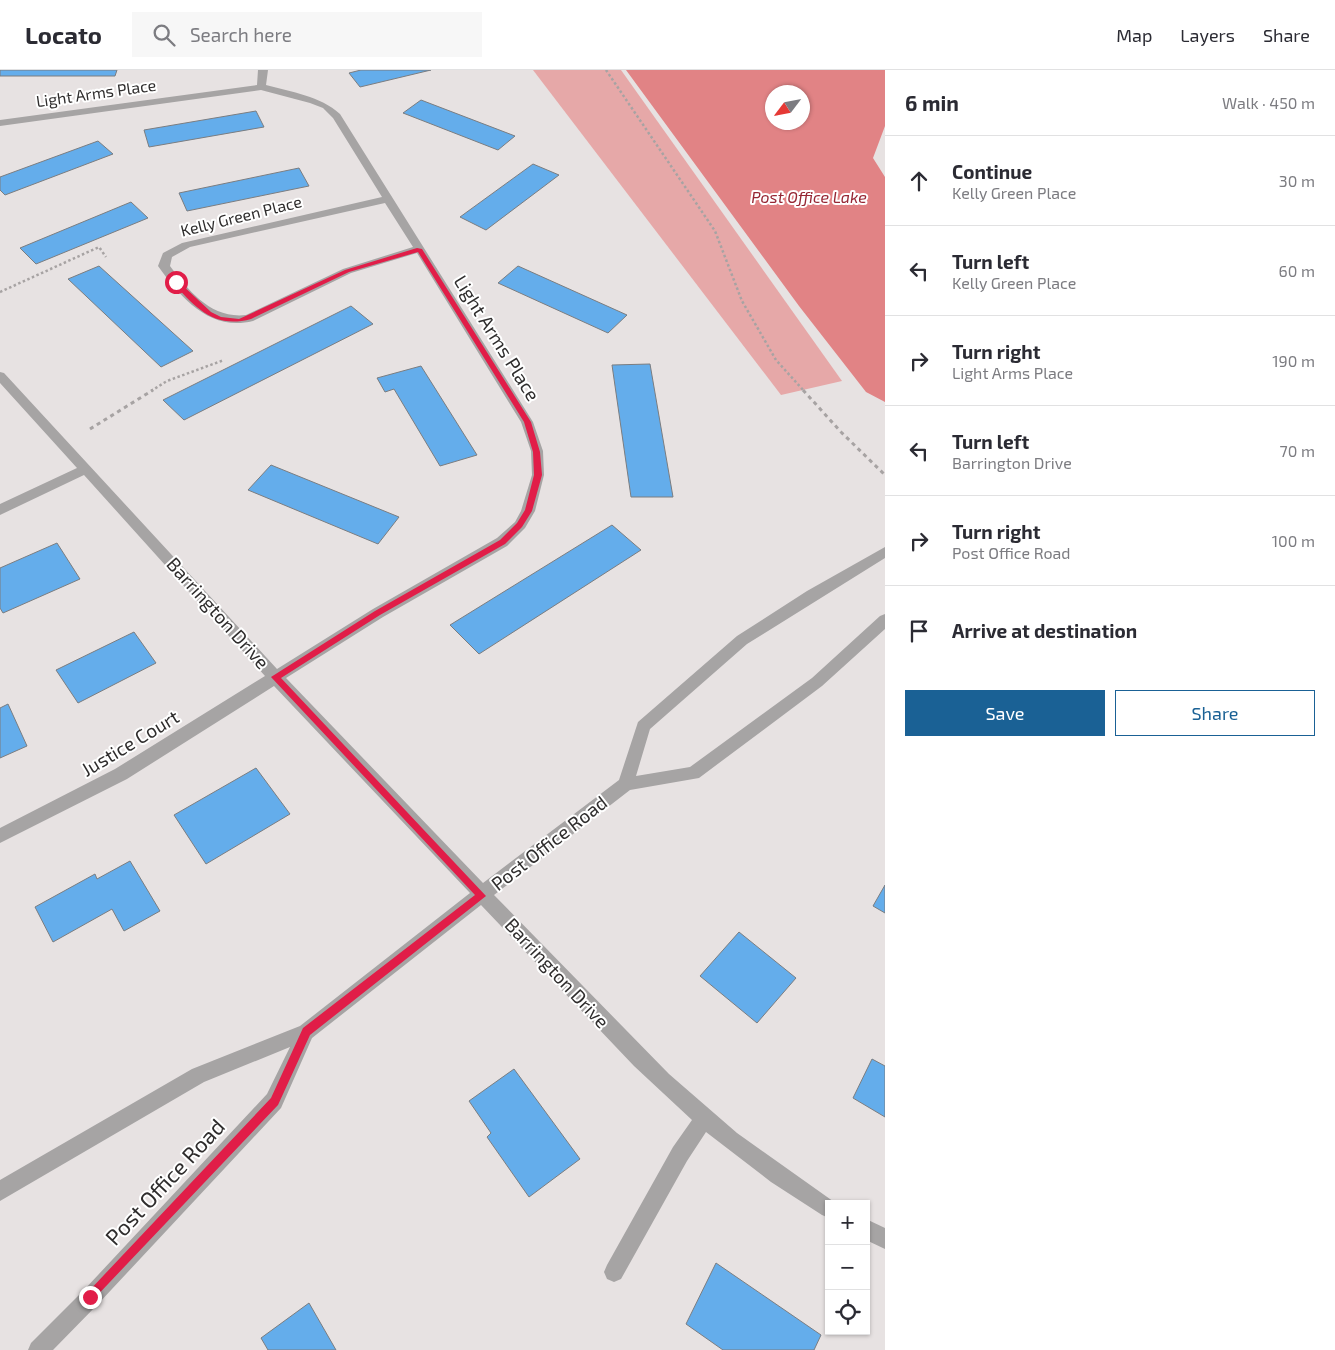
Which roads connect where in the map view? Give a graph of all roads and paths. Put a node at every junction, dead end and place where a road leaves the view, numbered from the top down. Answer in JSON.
{"nodes":[{"id":1,"x":263,"y":70,"type":"edge"},
{"id":2,"x":606,"y":70,"type":"edge"},
{"id":3,"x":261,"y":87,"type":"junction"},
{"id":4,"x":0,"y":123,"type":"edge"},
{"id":5,"x":386,"y":199,"type":"junction"},
{"id":6,"x":419,"y":249,"type":"junction"},
{"id":7,"x":106,"y":257,"type":"dead end"},
{"id":8,"x":0,"y":292,"type":"edge"},
{"id":9,"x":224,"y":360,"type":"dead end"},
{"id":10,"x":0,"y":376,"type":"edge"},
{"id":11,"x":90,"y":429,"type":"dead end"},
{"id":12,"x":86,"y":469,"type":"junction"},
{"id":13,"x":885,"y":475,"type":"edge"},
{"id":14,"x":0,"y":510,"type":"edge"},
{"id":15,"x":885,"y":552,"type":"edge"},
{"id":16,"x":885,"y":620,"type":"edge"},
{"id":17,"x":275,"y":677,"type":"junction"},
{"id":18,"x":626,"y":784,"type":"junction"},
{"id":19,"x":0,"y":836,"type":"edge"},
{"id":20,"x":481,"y":896,"type":"junction"},
{"id":21,"x":306,"y":1032,"type":"junction"},
{"id":22,"x":704,"y":1120,"type":"junction"},
{"id":23,"x":0,"y":1191,"type":"edge"},
{"id":24,"x":825,"y":1205,"type":"edge"},
{"id":25,"x":870,"y":1231,"type":"edge"},
{"id":26,"x":885,"y":1239,"type":"edge"},
{"id":27,"x":614,"y":1272,"type":"dead end"},
{"id":28,"x":38,"y":1350,"type":"edge"}],
"edges":[{"from":1,"to":3,"type":"street"},
{"from":2,"to":13,"type":"path"},
{"from":3,"to":4,"type":"street","name":"Light Arms Place"},
{"from":3,"to":5,"type":"street","name":"Light Arms Place"},
{"from":5,"to":6,"type":"street","name":"Light Arms Place"},
{"from":5,"to":6,"type":"street","name":"Kelly Green Place"},
{"from":6,"to":17,"type":"street","name":"Light Arms Place"},
{"from":7,"to":8,"type":"path"},
{"from":9,"to":11,"type":"path"},
{"from":10,"to":12,"type":"street","name":"Barrington Drive"},
{"from":12,"to":14,"type":"street"},
{"from":12,"to":17,"type":"street","name":"Barrington Drive"},
{"from":15,"to":18,"type":"street","name":"Post Office Road"},
{"from":16,"to":18,"type":"street","name":"Post Office Road"},
{"from":17,"to":19,"type":"street","name":"Justice Court"},
{"from":17,"to":20,"type":"street","name":"Barrington Drive"},
{"from":18,"to":20,"type":"street","name":"Post Office Road"},
{"from":20,"to":21,"type":"street","name":"Post Office Road"},
{"from":20,"to":22,"type":"street","name":"Barrington Drive"},
{"from":21,"to":23,"type":"street","name":"Post Office Road"},
{"from":21,"to":28,"type":"street","name":"Post Office Road"},
{"from":22,"to":24,"type":"street","name":"Barrington Drive"},
{"from":22,"to":27,"type":"street"},
{"from":25,"to":26,"type":"street"}]}
